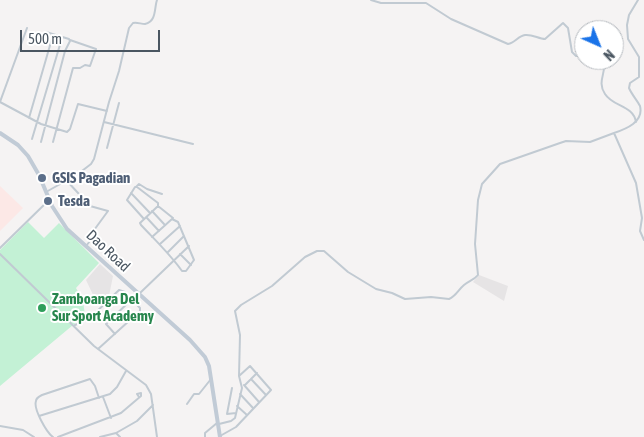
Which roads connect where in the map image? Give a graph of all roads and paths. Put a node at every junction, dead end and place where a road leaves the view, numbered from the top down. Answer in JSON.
{"nodes":[{"id":1,"x":157,"y":0,"type":"edge"},
{"id":2,"x":371,"y":0,"type":"edge"},
{"id":3,"x":638,"y":0,"type":"edge"},
{"id":4,"x":423,"y":1,"type":"edge"},
{"id":5,"x":27,"y":28,"type":"dead end"},
{"id":6,"x":46,"y":32,"type":"dead end"},
{"id":7,"x":53,"y":35,"type":"junction"},
{"id":8,"x":62,"y":37,"type":"junction"},
{"id":9,"x":70,"y":40,"type":"junction"},
{"id":10,"x":574,"y":54,"type":"edge"},
{"id":11,"x":603,"y":70,"type":"edge"},
{"id":12,"x":0,"y":102,"type":"edge"},
{"id":13,"x":119,"y":103,"type":"dead end"},
{"id":14,"x":107,"y":111,"type":"junction"},
{"id":15,"x":29,"y":118,"type":"junction"},
{"id":16,"x":36,"y":122,"type":"junction"},
{"id":17,"x":104,"y":122,"type":"junction"},
{"id":18,"x":636,"y":122,"type":"junction"},
{"id":19,"x":45,"y":125,"type":"junction"},
{"id":20,"x":113,"y":125,"type":"junction"},
{"id":21,"x":56,"y":129,"type":"junction"},
{"id":22,"x":0,"y":132,"type":"edge"},
{"id":23,"x":614,"y":133,"type":"junction"},
{"id":24,"x":32,"y":139,"type":"dead end"},
{"id":25,"x":41,"y":142,"type":"dead end"},
{"id":26,"x":53,"y":142,"type":"dead end"},
{"id":27,"x":193,"y":144,"type":"dead end"},
{"id":28,"x":107,"y":148,"type":"dead end"},
{"id":29,"x":67,"y":180,"type":"junction"},
{"id":30,"x":136,"y":187,"type":"junction"},
{"id":31,"x":46,"y":192,"type":"junction"},
{"id":32,"x":131,"y":193,"type":"junction"},
{"id":33,"x":162,"y":194,"type":"dead end"},
{"id":34,"x":49,"y":200,"type":"junction"},
{"id":35,"x":158,"y":206,"type":"junction"},
{"id":36,"x":151,"y":212,"type":"junction"},
{"id":37,"x":145,"y":218,"type":"junction"},
{"id":38,"x":173,"y":218,"type":"junction"},
{"id":39,"x":165,"y":225,"type":"junction"},
{"id":40,"x":180,"y":226,"type":"junction"},
{"id":41,"x":159,"y":231,"type":"junction"},
{"id":42,"x":184,"y":236,"type":"junction"},
{"id":43,"x":152,"y":237,"type":"junction"},
{"id":44,"x":644,"y":240,"type":"edge"},
{"id":45,"x":160,"y":244,"type":"junction"},
{"id":46,"x":86,"y":246,"type":"junction"},
{"id":47,"x":189,"y":246,"type":"junction"},
{"id":48,"x":0,"y":248,"type":"edge"},
{"id":49,"x":167,"y":252,"type":"junction"},
{"id":50,"x":0,"y":254,"type":"edge"},
{"id":51,"x":180,"y":254,"type":"junction"},
{"id":52,"x":174,"y":261,"type":"junction"},
{"id":53,"x":191,"y":265,"type":"junction"},
{"id":54,"x":138,"y":295,"type":"junction"},
{"id":55,"x":132,"y":300,"type":"junction"},
{"id":56,"x":74,"y":325,"type":"junction"},
{"id":57,"x":115,"y":334,"type":"junction"},
{"id":58,"x":98,"y":349,"type":"junction"},
{"id":59,"x":126,"y":370,"type":"junction"},
{"id":60,"x":257,"y":373,"type":"junction"},
{"id":61,"x":239,"y":376,"type":"junction"},
{"id":62,"x":211,"y":379,"type":"junction"},
{"id":63,"x":251,"y":379,"type":"junction"},
{"id":64,"x":244,"y":385,"type":"junction"},
{"id":65,"x":232,"y":388,"type":"dead end"},
{"id":66,"x":242,"y":388,"type":"junction"},
{"id":67,"x":240,"y":394,"type":"junction"},
{"id":68,"x":266,"y":395,"type":"junction"},
{"id":69,"x":103,"y":397,"type":"junction"},
{"id":70,"x":139,"y":397,"type":"dead end"},
{"id":71,"x":98,"y":398,"type":"junction"},
{"id":72,"x":259,"y":402,"type":"junction"},
{"id":73,"x":188,"y":404,"type":"dead end"},
{"id":74,"x":153,"y":405,"type":"junction"},
{"id":75,"x":237,"y":406,"type":"junction"},
{"id":76,"x":252,"y":408,"type":"junction"},
{"id":77,"x":236,"y":414,"type":"junction"},
{"id":78,"x":247,"y":415,"type":"junction"},
{"id":79,"x":39,"y":416,"type":"junction"},
{"id":80,"x":111,"y":418,"type":"junction"},
{"id":81,"x":218,"y":422,"type":"junction"},
{"id":82,"x":0,"y":426,"type":"edge"},
{"id":83,"x":116,"y":432,"type":"junction"},
{"id":84,"x":34,"y":437,"type":"edge"},
{"id":85,"x":53,"y":437,"type":"edge"},
{"id":86,"x":58,"y":437,"type":"edge"},
{"id":87,"x":100,"y":437,"type":"edge"},
{"id":88,"x":120,"y":437,"type":"edge"},
{"id":89,"x":157,"y":437,"type":"edge"},
{"id":90,"x":205,"y":437,"type":"edge"},
{"id":91,"x":220,"y":437,"type":"edge"}],
"edges":[{"from":1,"to":14,"type":"street"},
{"from":2,"to":4,"type":"street"},
{"from":3,"to":18,"type":"street"},
{"from":4,"to":10,"type":"street"},
{"from":5,"to":12,"type":"street"},
{"from":6,"to":7,"type":"street"},
{"from":7,"to":8,"type":"street"},
{"from":7,"to":15,"type":"street"},
{"from":8,"to":9,"type":"street"},
{"from":8,"to":16,"type":"street"},
{"from":9,"to":19,"type":"street"},
{"from":9,"to":21,"type":"street"},
{"from":11,"to":18,"type":"street"},
{"from":12,"to":15,"type":"street"},
{"from":13,"to":20,"type":"street"},
{"from":14,"to":17,"type":"street"},
{"from":14,"to":21,"type":"street"},
{"from":15,"to":16,"type":"street"},
{"from":16,"to":19,"type":"street"},
{"from":16,"to":24,"type":"street"},
{"from":17,"to":20,"type":"street"},
{"from":17,"to":29,"type":"street"},
{"from":18,"to":23,"type":"street"},
{"from":19,"to":21,"type":"street"},
{"from":19,"to":25,"type":"street"},
{"from":20,"to":27,"type":"street"},
{"from":20,"to":28,"type":"street"},
{"from":21,"to":26,"type":"street"},
{"from":22,"to":31,"type":"street","name":"Dao Road"},
{"from":23,"to":44,"type":"street"},
{"from":23,"to":61,"type":"street"},
{"from":29,"to":31,"type":"street"},
{"from":29,"to":46,"type":"street"},
{"from":30,"to":32,"type":"street"},
{"from":30,"to":33,"type":"street"},
{"from":30,"to":35,"type":"street"},
{"from":31,"to":34,"type":"street","name":"Dao Road"},
{"from":32,"to":36,"type":"street"},
{"from":32,"to":37,"type":"street"},
{"from":34,"to":46,"type":"street","name":"Dao Road"},
{"from":34,"to":48,"type":"street"},
{"from":35,"to":36,"type":"street"},
{"from":35,"to":38,"type":"street"},
{"from":36,"to":37,"type":"street"},
{"from":36,"to":39,"type":"street"},
{"from":37,"to":41,"type":"street"},
{"from":37,"to":43,"type":"street"},
{"from":38,"to":39,"type":"street"},
{"from":38,"to":40,"type":"street"},
{"from":39,"to":41,"type":"street"},
{"from":40,"to":42,"type":"street"},
{"from":40,"to":45,"type":"street"},
{"from":41,"to":43,"type":"street"},
{"from":42,"to":47,"type":"street"},
{"from":42,"to":49,"type":"street"},
{"from":43,"to":45,"type":"street"},
{"from":45,"to":49,"type":"street"},
{"from":46,"to":54,"type":"street","name":"Dao Road"},
{"from":47,"to":51,"type":"street"},
{"from":47,"to":53,"type":"street"},
{"from":49,"to":52,"type":"street"},
{"from":50,"to":56,"type":"street"},
{"from":51,"to":52,"type":"street"},
{"from":51,"to":53,"type":"street"},
{"from":52,"to":53,"type":"street"},
{"from":52,"to":54,"type":"street"},
{"from":54,"to":62,"type":"street","name":"Dao Road"},
{"from":55,"to":56,"type":"street"},
{"from":55,"to":57,"type":"street"},
{"from":55,"to":57,"type":"street"},
{"from":56,"to":58,"type":"street"},
{"from":57,"to":58,"type":"street"},
{"from":58,"to":59,"type":"street"},
{"from":59,"to":69,"type":"street"},
{"from":59,"to":74,"type":"street"},
{"from":60,"to":61,"type":"street"},
{"from":60,"to":63,"type":"street"},
{"from":60,"to":68,"type":"street"},
{"from":61,"to":66,"type":"street"},
{"from":62,"to":73,"type":"street"},
{"from":62,"to":81,"type":"street","name":"Dao Road"},
{"from":63,"to":64,"type":"street"},
{"from":63,"to":68,"type":"street"},
{"from":64,"to":66,"type":"street"},
{"from":64,"to":72,"type":"street"},
{"from":65,"to":77,"type":"street"},
{"from":66,"to":67,"type":"street"},
{"from":67,"to":75,"type":"street"},
{"from":67,"to":76,"type":"street"},
{"from":68,"to":72,"type":"street"},
{"from":69,"to":71,"type":"street"},
{"from":69,"to":80,"type":"street"},
{"from":70,"to":80,"type":"street"},
{"from":71,"to":79,"type":"street"},
{"from":71,"to":79,"type":"street"},
{"from":72,"to":76,"type":"street"},
{"from":74,"to":83,"type":"street"},
{"from":74,"to":89,"type":"street"},
{"from":75,"to":77,"type":"street"},
{"from":75,"to":78,"type":"street"},
{"from":76,"to":78,"type":"street"},
{"from":77,"to":81,"type":"street"},
{"from":78,"to":91,"type":"street"},
{"from":79,"to":85,"type":"street"},
{"from":80,"to":86,"type":"street"},
{"from":81,"to":90,"type":"street"},
{"from":81,"to":91,"type":"street","name":"Dao Road"},
{"from":82,"to":84,"type":"street"},
{"from":83,"to":87,"type":"street"},
{"from":83,"to":88,"type":"street"}]}
